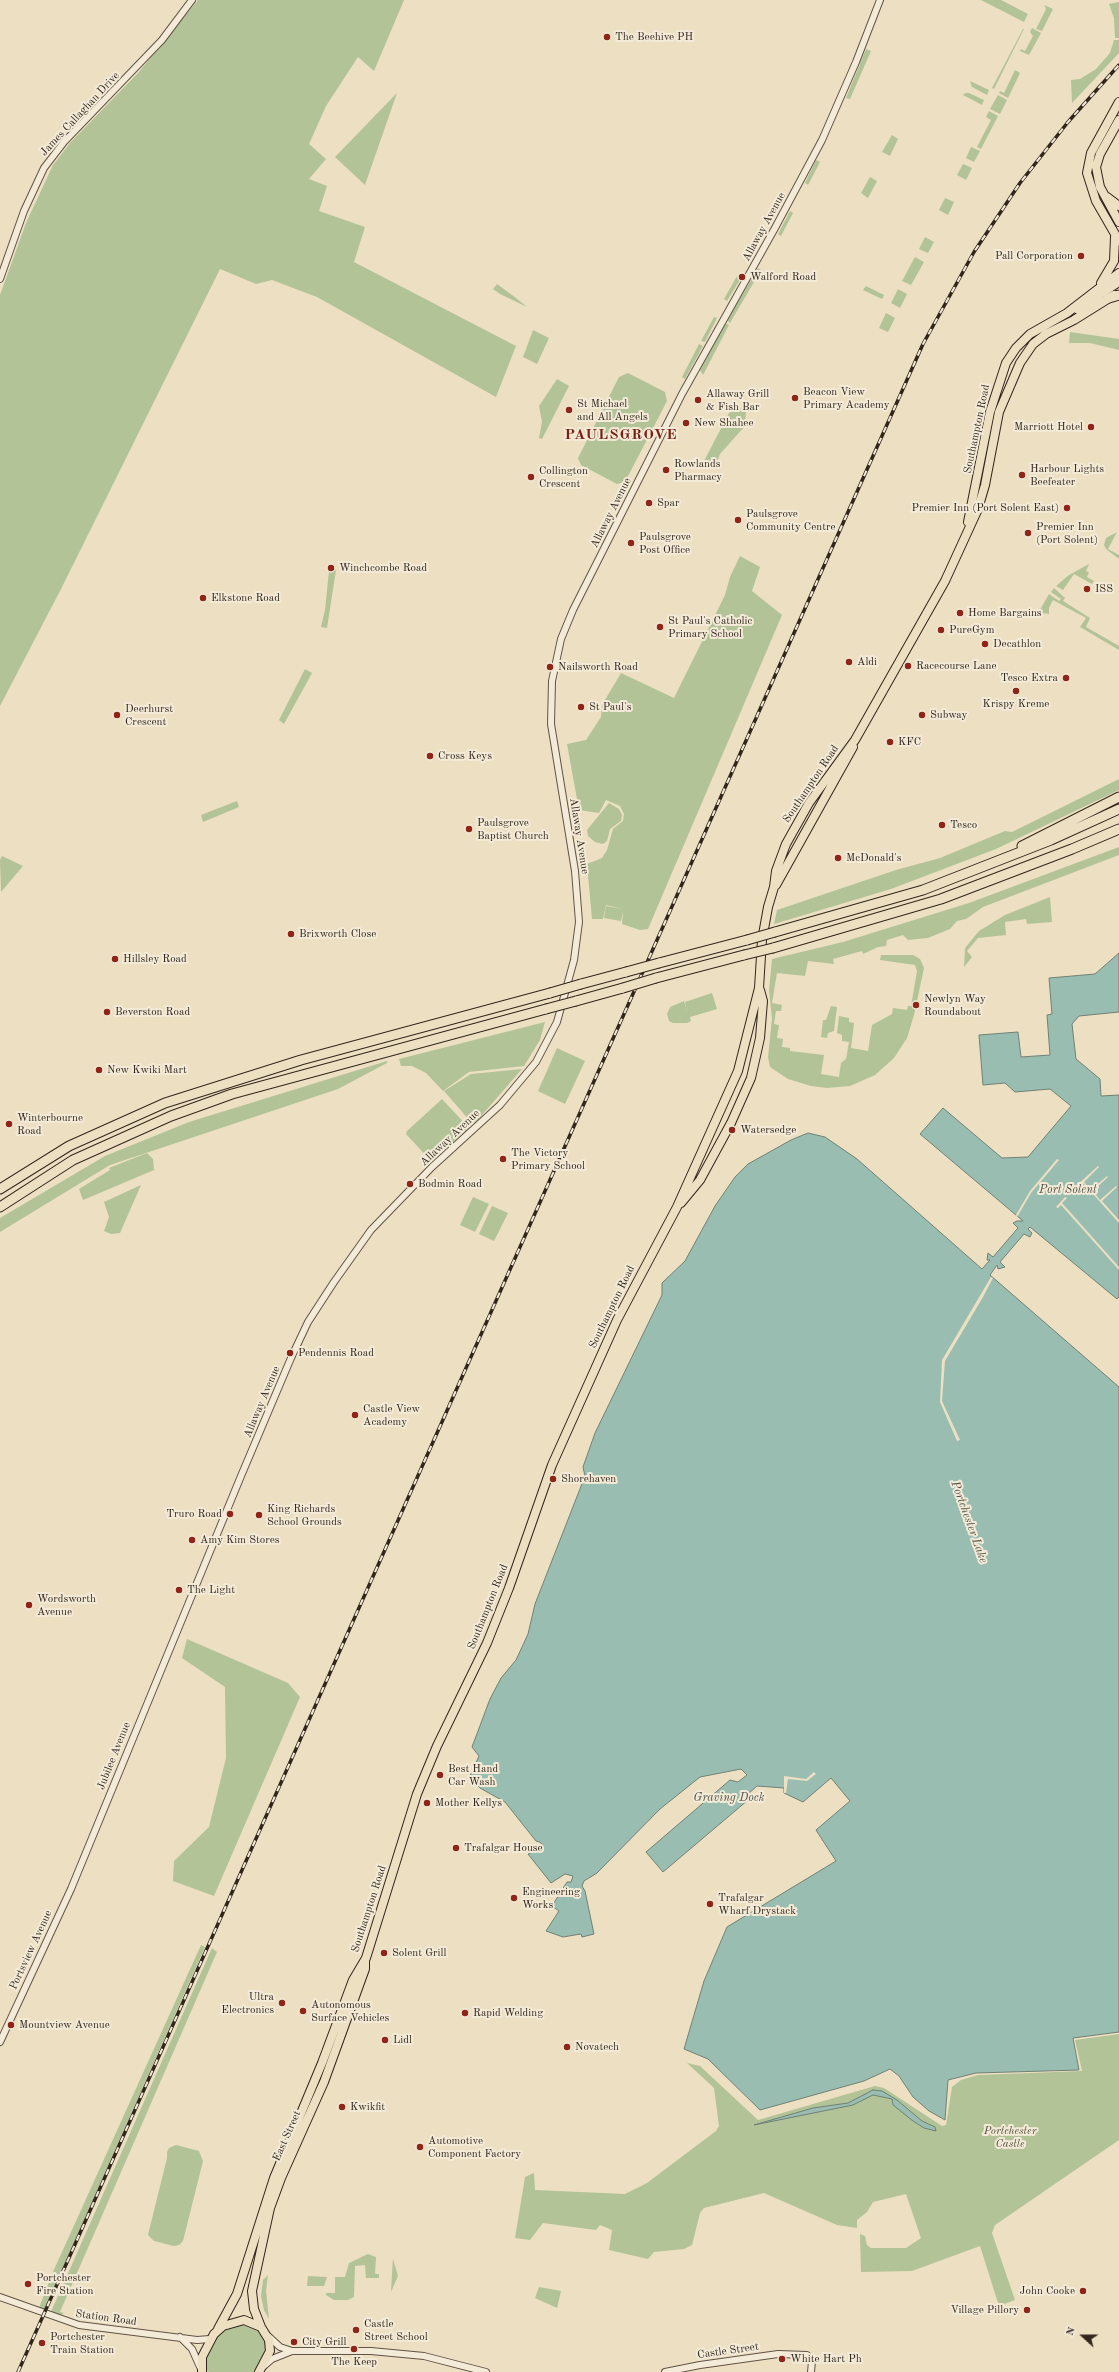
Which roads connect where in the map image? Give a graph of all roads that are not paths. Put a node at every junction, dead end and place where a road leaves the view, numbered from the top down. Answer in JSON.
{"nodes":[{"id":1,"x":192,"y":0,"type":"edge"},
{"id":2,"x":880,"y":0,"type":"edge"},
{"id":3,"x":1119,"y":102,"type":"edge"},
{"id":4,"x":1119,"y":120,"type":"edge"},
{"id":5,"x":1107,"y":197,"type":"junction"},
{"id":6,"x":1119,"y":206,"type":"edge"},
{"id":7,"x":1119,"y":222,"type":"edge"},
{"id":8,"x":1117,"y":238,"type":"edge"},
{"id":9,"x":1119,"y":273,"type":"edge"},
{"id":10,"x":0,"y":280,"type":"edge"},
{"id":11,"x":1119,"y":282,"type":"edge"},
{"id":12,"x":1092,"y":292,"type":"junction"},
{"id":13,"x":1119,"y":292,"type":"edge"},
{"id":14,"x":1119,"y":296,"type":"edge"},
{"id":15,"x":1109,"y":298,"type":"junction"},
{"id":16,"x":1067,"y":313,"type":"junction"},
{"id":17,"x":968,"y":527,"type":"junction"},
{"id":18,"x":855,"y":740,"type":"junction"},
{"id":19,"x":1119,"y":797,"type":"edge"},
{"id":20,"x":1119,"y":809,"type":"edge"},
{"id":21,"x":804,"y":810,"type":"junction"},
{"id":22,"x":808,"y":821,"type":"junction"},
{"id":23,"x":1119,"y":829,"type":"edge"},
{"id":24,"x":1119,"y":834,"type":"edge"},
{"id":25,"x":1072,"y":849,"type":"junction"},
{"id":26,"x":778,"y":865,"type":"junction"},
{"id":27,"x":956,"y":878,"type":"junction"},
{"id":28,"x":774,"y":887,"type":"junction"},
{"id":29,"x":759,"y":988,"type":"junction"},
{"id":30,"x":0,"y":1189,"type":"edge"},
{"id":31,"x":0,"y":1207,"type":"edge"},
{"id":32,"x":677,"y":1207,"type":"junction"},
{"id":33,"x":179,"y":1631,"type":"joint"},
{"id":34,"x":71,"y":1889,"type":"joint"},
{"id":35,"x":366,"y":1958,"type":"junction"},
{"id":36,"x":337,"y":2023,"type":"joint"},
{"id":37,"x":0,"y":2042,"type":"edge"},
{"id":38,"x":0,"y":2297,"type":"edge"},
{"id":39,"x":261,"y":2328,"type":"junction"},
{"id":40,"x":218,"y":2329,"type":"junction"},
{"id":41,"x":268,"y":2336,"type":"junction"},
{"id":42,"x":180,"y":2337,"type":"junction"},
{"id":43,"x":210,"y":2339,"type":"junction"},
{"id":44,"x":292,"y":2351,"type":"junction"},
{"id":45,"x":201,"y":2370,"type":"edge"},
{"id":46,"x":260,"y":2370,"type":"edge"},
{"id":47,"x":486,"y":2372,"type":"edge"},
{"id":48,"x":665,"y":2372,"type":"edge"},
{"id":49,"x":811,"y":2372,"type":"edge"}],
"edges":[{"from":1,"to":10,"type":"street","name":"James Callaghan Drive"},
{"from":2,"to":33,"type":"street","name":"Allaway Avenue"},
{"from":3,"to":8,"type":"main road"},
{"from":4,"to":5,"type":"main road"},
{"from":5,"to":6,"type":"main road"},
{"from":5,"to":7,"type":"main road"},
{"from":8,"to":12,"type":"main road"},
{"from":9,"to":12,"type":"main road","name":"Southampton Road"},
{"from":11,"to":16,"type":"main road"},
{"from":12,"to":16,"type":"main road","name":"Southampton Road"},
{"from":13,"to":15,"type":"main road","name":"Southampton Road"},
{"from":14,"to":15,"type":"highway"},
{"from":15,"to":17,"type":"main road","name":"Southampton Road"},
{"from":16,"to":17,"type":"main road","name":"Southampton Road"},
{"from":17,"to":18,"type":"main road","name":"Southampton Road"},
{"from":18,"to":21,"type":"main road","name":"Southampton Road"},
{"from":18,"to":22,"type":"main road","name":"Southampton Road"},
{"from":19,"to":27,"type":"highway"},
{"from":20,"to":27,"type":"highway"},
{"from":21,"to":22,"type":"main road"},
{"from":21,"to":26,"type":"main road","name":"Southampton Road"},
{"from":22,"to":26,"type":"main road"},
{"from":22,"to":28,"type":"main road","name":"Southampton Road"},
{"from":23,"to":25,"type":"highway"},
{"from":24,"to":25,"type":"highway"},
{"from":25,"to":31,"type":"highway","bridge":true},
{"from":26,"to":28,"type":"main road","name":"Southampton Road"},
{"from":27,"to":30,"type":"highway","bridge":true},
{"from":28,"to":29,"type":"main road","name":"Southampton Road"},
{"from":29,"to":32,"type":"main road","name":"Southampton Road"},
{"from":29,"to":32,"type":"main road","name":"Southampton Road"},
{"from":32,"to":35,"type":"main road","name":"Southampton Road"},
{"from":33,"to":34,"type":"street","name":"Jubilee Avenue"},
{"from":34,"to":37,"type":"street","name":"Portsview Avenue"},
{"from":35,"to":36,"type":"main road","name":"Southampton Road"},
{"from":35,"to":39,"type":"main road","name":"East Street"},
{"from":36,"to":40,"type":"main road","name":"East Street"},
{"from":38,"to":42,"type":"street","name":"Station Road"},
{"from":39,"to":40,"type":"main road"},
{"from":39,"to":41,"type":"main road"},
{"from":40,"to":43,"type":"main road","name":"East Street"},
{"from":41,"to":44,"type":"street"},
{"from":41,"to":46,"type":"main road"},
{"from":42,"to":43,"type":"street","name":"Station Road"},
{"from":42,"to":45,"type":"street"},
{"from":43,"to":45,"type":"main road","name":"East Street"},
{"from":44,"to":46,"type":"street"},
{"from":44,"to":47,"type":"street"},
{"from":48,"to":49,"type":"street","name":"Castle Street"}]}
